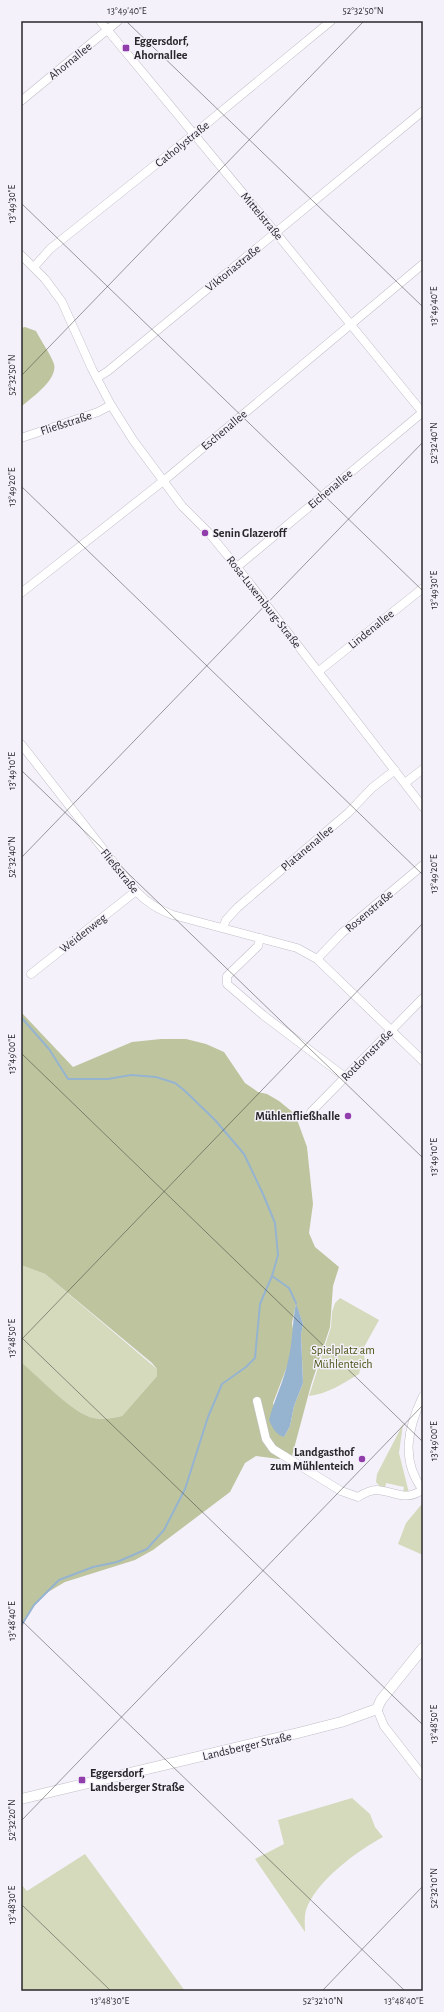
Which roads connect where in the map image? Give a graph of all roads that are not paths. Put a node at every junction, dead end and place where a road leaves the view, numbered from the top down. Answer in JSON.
{"nodes":[{"id":1,"x":100,"y":21,"type":"edge"},
{"id":2,"x":118,"y":21,"type":"edge"},
{"id":3,"x":331,"y":21,"type":"edge"},
{"id":4,"x":108,"y":30,"type":"junction"},
{"id":5,"x":21,"y":101,"type":"edge"},
{"id":6,"x":423,"y":111,"type":"edge"},
{"id":7,"x":194,"y":134,"type":"junction"},
{"id":8,"x":276,"y":233,"type":"junction"},
{"id":9,"x":21,"y":255,"type":"edge"},
{"id":10,"x":423,"y":264,"type":"edge"},
{"id":11,"x":34,"y":267,"type":"junction"},
{"id":12,"x":351,"y":324,"type":"junction"},
{"id":13,"x":97,"y":378,"type":"junction"},
{"id":14,"x":111,"y":405,"type":"junction"},
{"id":15,"x":423,"y":412,"type":"edge"},
{"id":16,"x":21,"y":438,"type":"edge"},
{"id":17,"x":164,"y":480,"type":"junction"},
{"id":18,"x":237,"y":567,"type":"junction"},
{"id":19,"x":423,"y":588,"type":"edge"},
{"id":20,"x":21,"y":592,"type":"edge"},
{"id":21,"x":319,"y":671,"type":"junction"},
{"id":22,"x":21,"y":744,"type":"edge"},
{"id":23,"x":395,"y":770,"type":"junction"},
{"id":24,"x":423,"y":770,"type":"edge"},
{"id":25,"x":405,"y":783,"type":"junction"},
{"id":26,"x":423,"y":807,"type":"edge"},
{"id":27,"x":423,"y":865,"type":"edge"},
{"id":28,"x":136,"y":891,"type":"junction"},
{"id":29,"x":223,"y":928,"type":"junction"},
{"id":30,"x":260,"y":938,"type":"junction"},
{"id":31,"x":317,"y":959,"type":"junction"},
{"id":32,"x":31,"y":974,"type":"dead end"},
{"id":33,"x":423,"y":998,"type":"edge"},
{"id":34,"x":392,"y":1029,"type":"junction"},
{"id":35,"x":423,"y":1061,"type":"edge"},
{"id":36,"x":345,"y":1077,"type":"junction"},
{"id":37,"x":311,"y":1112,"type":"dead end"},
{"id":38,"x":423,"y":1396,"type":"edge"},
{"id":39,"x":257,"y":1401,"type":"dead end"},
{"id":40,"x":423,"y":1490,"type":"edge"},
{"id":41,"x":423,"y":1648,"type":"edge"},
{"id":42,"x":377,"y":1709,"type":"junction"},
{"id":43,"x":423,"y":1776,"type":"edge"},
{"id":44,"x":21,"y":1799,"type":"edge"}],
"edges":[{"from":1,"to":4,"type":"street","name":"Mittelstraße"},
{"from":2,"to":4,"type":"street","name":"Ahornallee"},
{"from":3,"to":7,"type":"street","name":"Catholystraße"},
{"from":4,"to":5,"type":"street","name":"Ahornallee"},
{"from":4,"to":7,"type":"street","name":"Mittelstraße"},
{"from":6,"to":8,"type":"street","name":"Viktoriastraße"},
{"from":7,"to":8,"type":"street","name":"Mittelstraße"},
{"from":7,"to":11,"type":"street","name":"Catholystraße"},
{"from":8,"to":12,"type":"street","name":"Mittelstraße"},
{"from":8,"to":13,"type":"street","name":"Viktoriastraße"},
{"from":9,"to":11,"type":"street","name":"Rosa-Luxemburg-Straße"},
{"from":10,"to":12,"type":"street","name":"Eschenallee"},
{"from":11,"to":13,"type":"street","name":"Rosa-Luxemburg-Straße"},
{"from":12,"to":15,"type":"street","name":"Mittelstraße"},
{"from":12,"to":17,"type":"street","name":"Eschenallee"},
{"from":13,"to":14,"type":"street","name":"Rosa-Luxemburg-Straße"},
{"from":14,"to":16,"type":"street","name":"Fließstraße"},
{"from":14,"to":17,"type":"street","name":"Rosa-Luxemburg-Straße"},
{"from":15,"to":18,"type":"street","name":"Eichenallee"},
{"from":17,"to":18,"type":"street","name":"Rosa-Luxemburg-Straße"},
{"from":17,"to":20,"type":"street","name":"Eschenallee"},
{"from":18,"to":21,"type":"street","name":"Rosa-Luxemburg-Straße"},
{"from":19,"to":21,"type":"street","name":"Lindenallee"},
{"from":21,"to":23,"type":"street","name":"Rosa-Luxemburg-Straße"},
{"from":22,"to":28,"type":"street","name":"Fließstraße"},
{"from":23,"to":25,"type":"street","name":"Rosa-Luxemburg-Straße"},
{"from":23,"to":29,"type":"street","name":"Platanenallee"},
{"from":24,"to":25,"type":"street"},
{"from":25,"to":26,"type":"street","name":"Rosa-Luxemburg-Straße"},
{"from":27,"to":31,"type":"street","name":"Rosenstraße"},
{"from":28,"to":29,"type":"street","name":"Fließstraße"},
{"from":28,"to":32,"type":"street","name":"Weidenweg"},
{"from":29,"to":30,"type":"street","name":"Fließstraße"},
{"from":30,"to":31,"type":"street","name":"Fließstraße"},
{"from":30,"to":36,"type":"street"},
{"from":31,"to":34,"type":"street","name":"Fließstraße"},
{"from":33,"to":34,"type":"street","name":"Rotdornstraße"},
{"from":34,"to":35,"type":"street","name":"Fließstraße"},
{"from":34,"to":36,"type":"street","name":"Rotdornstraße"},
{"from":36,"to":37,"type":"street","name":"Rotdornstraße"},
{"from":38,"to":40,"type":"street"},
{"from":39,"to":40,"type":"street"},
{"from":41,"to":42,"type":"main road"},
{"from":42,"to":43,"type":"street"},
{"from":42,"to":44,"type":"main road","name":"Landsberger Straße"}]}
